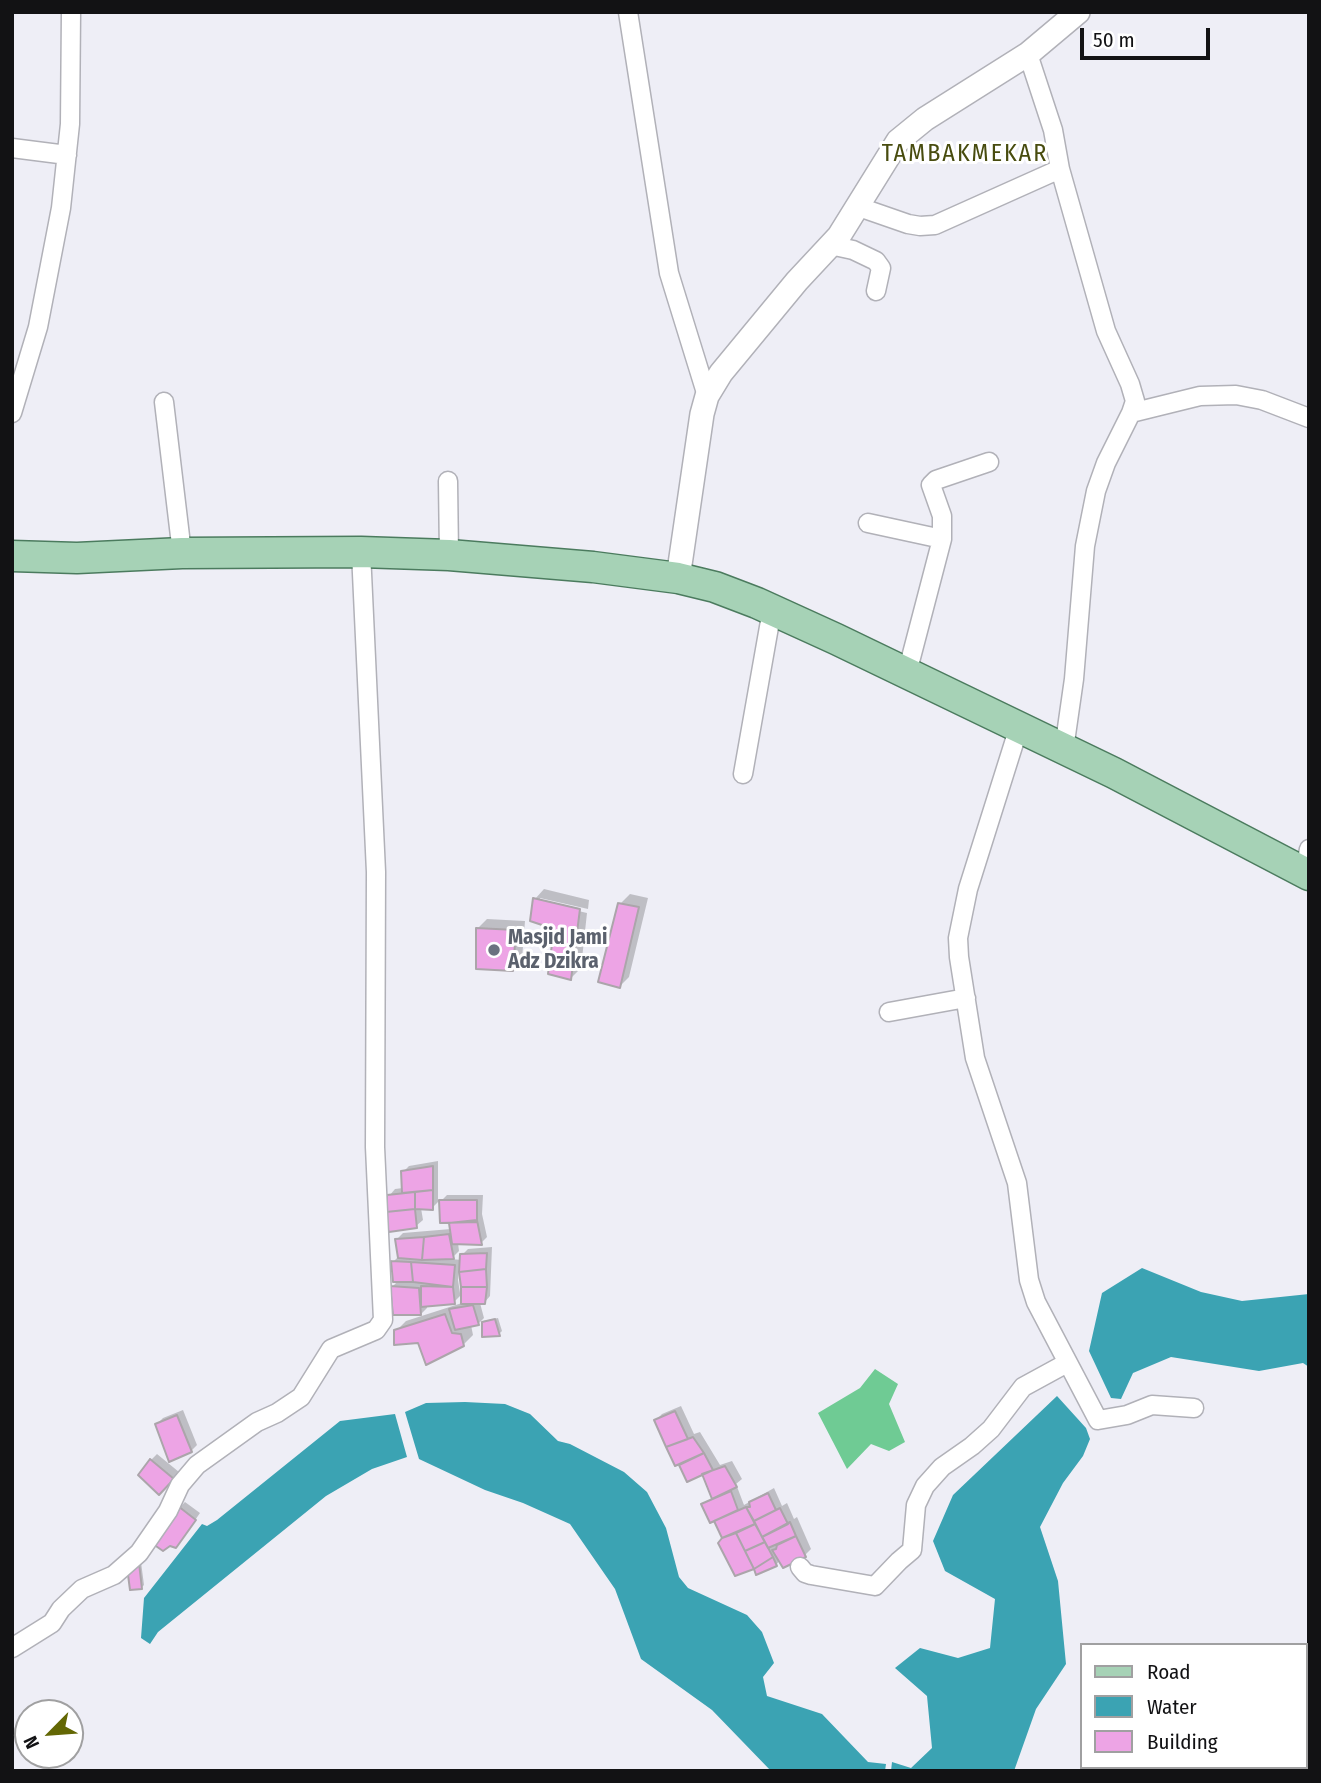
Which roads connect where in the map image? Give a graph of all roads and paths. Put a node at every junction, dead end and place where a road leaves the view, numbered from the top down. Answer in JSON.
{"nodes":[{"id":1,"x":71,"y":12,"type":"edge"},
{"id":2,"x":1078,"y":12,"type":"edge"},
{"id":3,"x":632,"y":13,"type":"edge"},
{"id":4,"x":1028,"y":54,"type":"junction"},
{"id":5,"x":12,"y":148,"type":"edge"},
{"id":6,"x":67,"y":155,"type":"junction"},
{"id":7,"x":1060,"y":169,"type":"junction"},
{"id":8,"x":859,"y":207,"type":"junction"},
{"id":9,"x":830,"y":245,"type":"junction"},
{"id":10,"x":876,"y":291,"type":"dead end"},
{"id":11,"x":17,"y":386,"type":"edge"},
{"id":12,"x":707,"y":396,"type":"junction"},
{"id":13,"x":164,"y":402,"type":"dead end"},
{"id":14,"x":12,"y":413,"type":"edge"},
{"id":15,"x":1131,"y":413,"type":"junction"},
{"id":16,"x":1309,"y":418,"type":"edge"},
{"id":17,"x":989,"y":462,"type":"dead end"},
{"id":18,"x":448,"y":481,"type":"dead end"},
{"id":19,"x":869,"y":523,"type":"dead end"},
{"id":20,"x":942,"y":539,"type":"junction"},
{"id":21,"x":361,"y":552,"type":"junction"},
{"id":22,"x":181,"y":553,"type":"junction"},
{"id":23,"x":449,"y":555,"type":"junction"},
{"id":24,"x":12,"y":556,"type":"edge"},
{"id":25,"x":678,"y":578,"type":"junction"},
{"id":26,"x":772,"y":610,"type":"junction"},
{"id":27,"x":907,"y":673,"type":"junction"},
{"id":28,"x":1019,"y":727,"type":"junction"},
{"id":29,"x":1064,"y":749,"type":"junction"},
{"id":30,"x":743,"y":774,"type":"dead end"},
{"id":31,"x":1307,"y":865,"type":"edge"},
{"id":32,"x":966,"y":998,"type":"junction"},
{"id":33,"x":888,"y":1012,"type":"dead end"},
{"id":34,"x":1070,"y":1370,"type":"junction"},
{"id":35,"x":1194,"y":1408,"type":"dead end"},
{"id":36,"x":800,"y":1567,"type":"dead end"},
{"id":37,"x":12,"y":1648,"type":"edge"}],
"edges":[{"from":1,"to":6,"type":"street"},
{"from":2,"to":4,"type":"street"},
{"from":3,"to":12,"type":"street"},
{"from":4,"to":7,"type":"street"},
{"from":4,"to":8,"type":"street"},
{"from":5,"to":6,"type":"street"},
{"from":6,"to":11,"type":"street"},
{"from":7,"to":8,"type":"street"},
{"from":7,"to":15,"type":"street"},
{"from":8,"to":9,"type":"street"},
{"from":9,"to":10,"type":"street"},
{"from":9,"to":12,"type":"street"},
{"from":11,"to":14,"type":"street"},
{"from":12,"to":25,"type":"street"},
{"from":13,"to":22,"type":"street"},
{"from":15,"to":16,"type":"street"},
{"from":15,"to":29,"type":"street"},
{"from":17,"to":20,"type":"street"},
{"from":18,"to":23,"type":"street"},
{"from":19,"to":20,"type":"street"},
{"from":20,"to":27,"type":"street"},
{"from":21,"to":22,"type":"main road"},
{"from":21,"to":23,"type":"main road"},
{"from":21,"to":37,"type":"street"},
{"from":22,"to":24,"type":"main road"},
{"from":23,"to":25,"type":"main road"},
{"from":25,"to":26,"type":"main road"},
{"from":26,"to":27,"type":"main road"},
{"from":26,"to":30,"type":"street"},
{"from":27,"to":28,"type":"main road"},
{"from":28,"to":29,"type":"main road"},
{"from":28,"to":32,"type":"street"},
{"from":29,"to":31,"type":"main road"},
{"from":32,"to":33,"type":"street"},
{"from":32,"to":34,"type":"street"},
{"from":34,"to":35,"type":"street"},
{"from":34,"to":36,"type":"street"}]}
